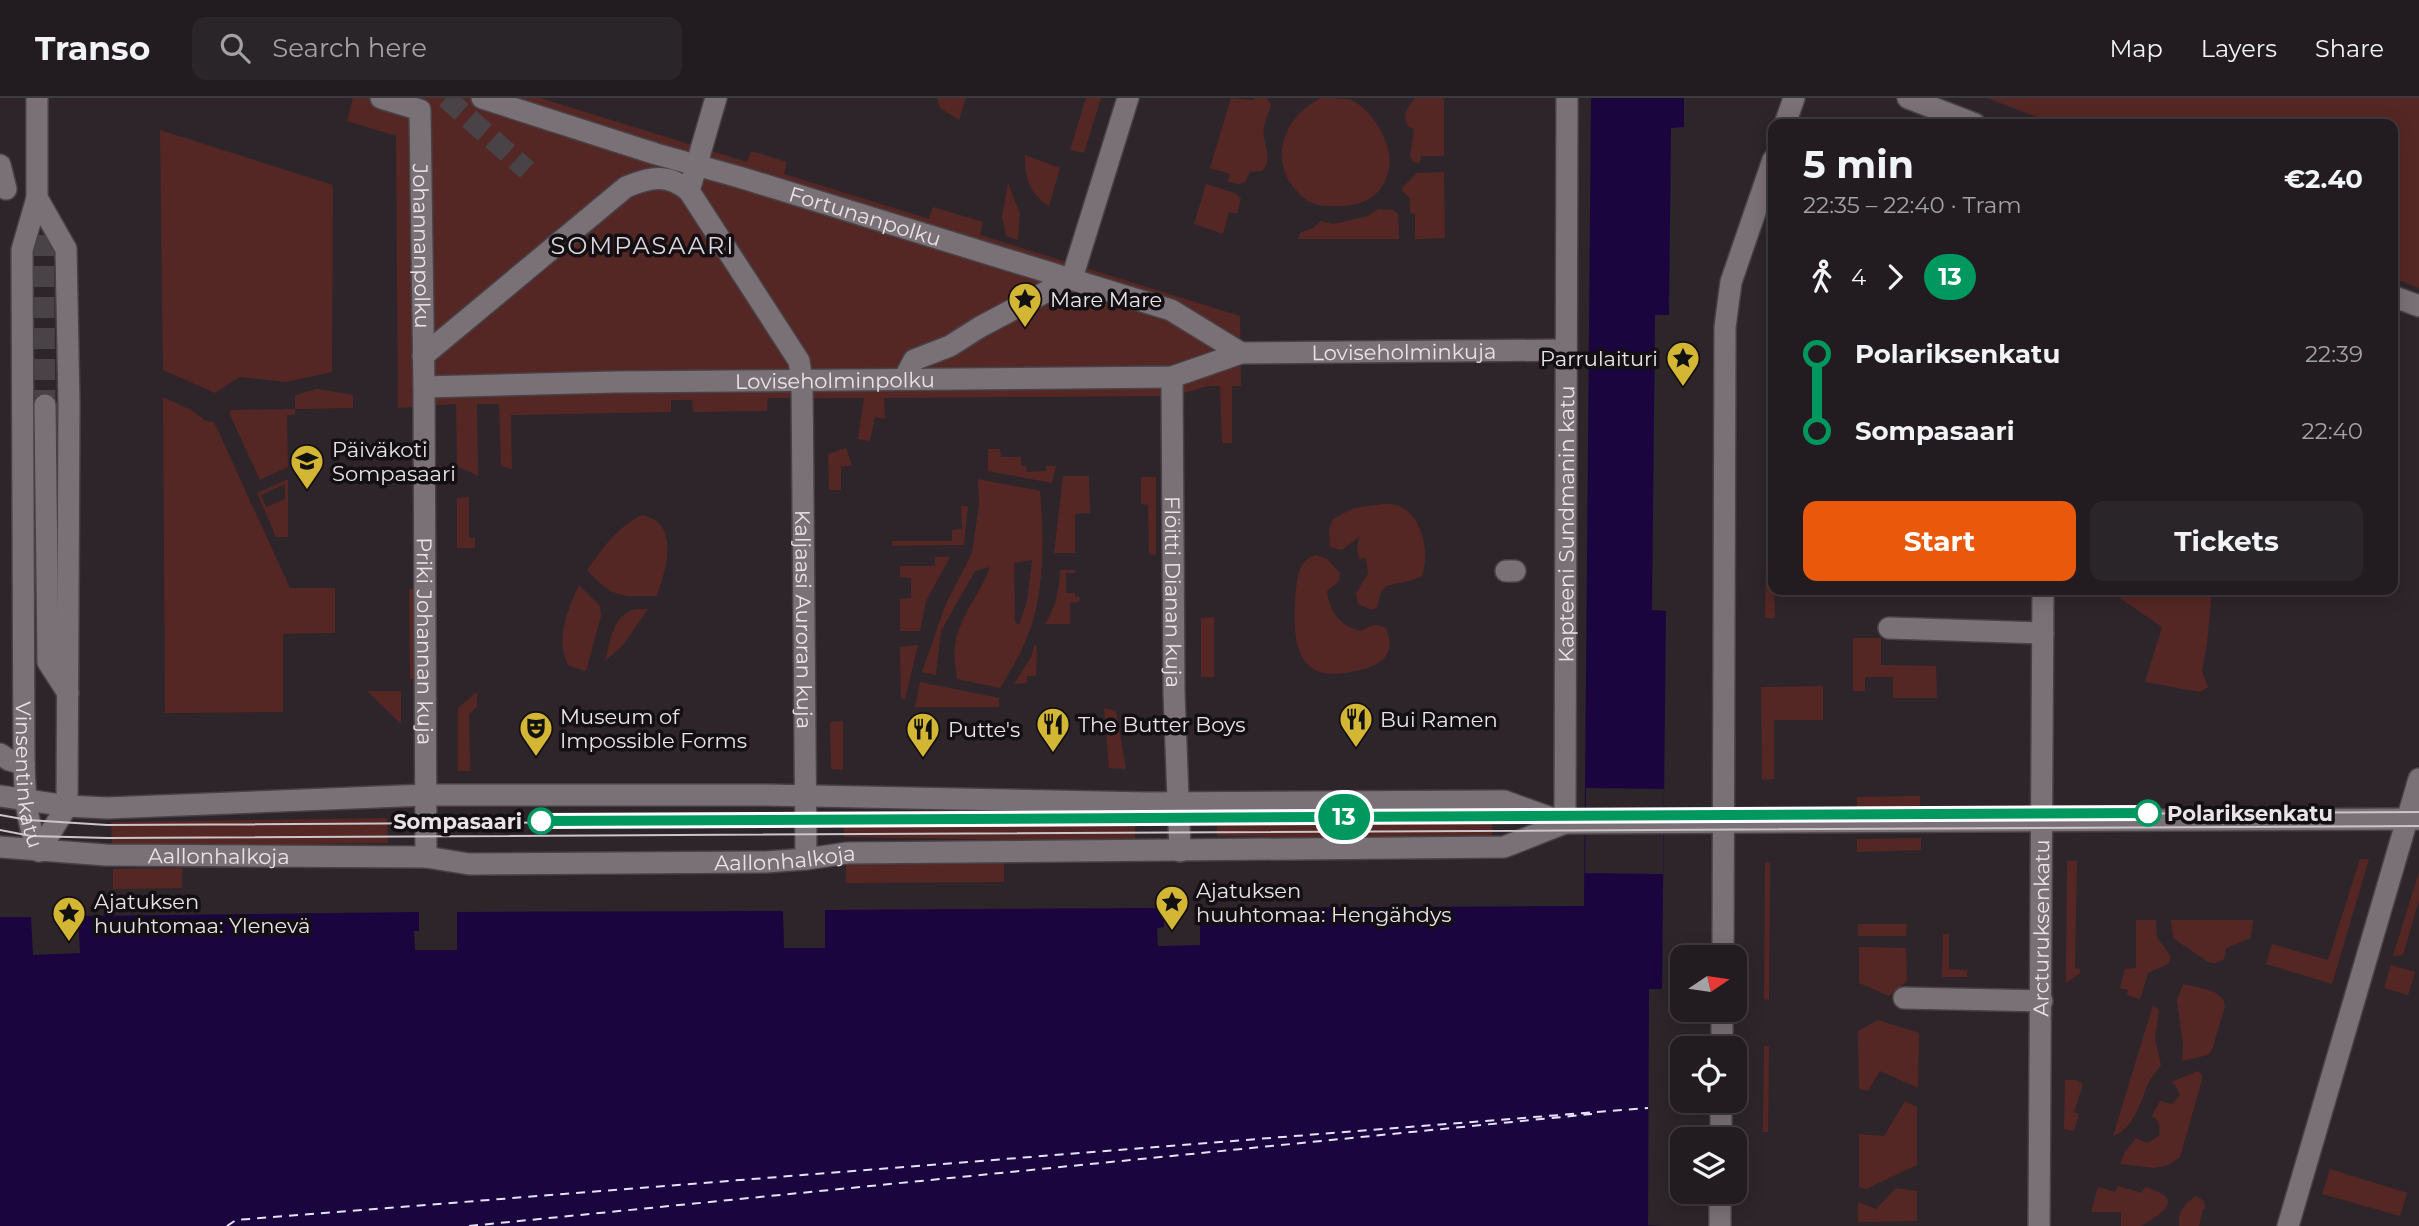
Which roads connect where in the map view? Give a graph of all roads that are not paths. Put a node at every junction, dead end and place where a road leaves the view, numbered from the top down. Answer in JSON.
{"nodes":[{"id":1,"x":37,"y":98,"type":"edge"},
{"id":2,"x":381,"y":98,"type":"edge"},
{"id":3,"x":482,"y":98,"type":"edge"},
{"id":4,"x":716,"y":98,"type":"edge"},
{"id":5,"x":1128,"y":98,"type":"edge"},
{"id":6,"x":1567,"y":98,"type":"edge"},
{"id":7,"x":1794,"y":98,"type":"edge"},
{"id":8,"x":1908,"y":98,"type":"edge"},
{"id":9,"x":1787,"y":119,"type":"edge"},
{"id":10,"x":1962,"y":119,"type":"edge"},
{"id":11,"x":695,"y":164,"type":"junction"},
{"id":12,"x":0,"y":165,"type":"edge"},
{"id":13,"x":1768,"y":175,"type":"edge"},
{"id":14,"x":6,"y":189,"type":"dead end"},
{"id":15,"x":689,"y":191,"type":"junction"},
{"id":16,"x":37,"y":198,"type":"junction"},
{"id":17,"x":1072,"y":278,"type":"junction"},
{"id":18,"x":2398,"y":298,"type":"edge"},
{"id":19,"x":2419,"y":306,"type":"edge"},
{"id":20,"x":1566,"y":350,"type":"junction"},
{"id":21,"x":1247,"y":353,"type":"junction"},
{"id":22,"x":424,"y":356,"type":"junction"},
{"id":23,"x":1172,"y":377,"type":"junction"},
{"id":24,"x":904,"y":379,"type":"junction"},
{"id":25,"x":802,"y":381,"type":"junction"},
{"id":26,"x":424,"y":387,"type":"junction"},
{"id":27,"x":45,"y":405,"type":"tunnel mouth"},
{"id":28,"x":425,"y":425,"type":"joint"},
{"id":29,"x":2043,"y":595,"type":"edge"},
{"id":30,"x":1889,"y":628,"type":"dead end"},
{"id":31,"x":2043,"y":633,"type":"junction"},
{"id":32,"x":48,"y":662,"type":"junction"},
{"id":33,"x":24,"y":692,"type":"junction"},
{"id":34,"x":68,"y":693,"type":"junction"},
{"id":35,"x":0,"y":754,"type":"edge"},
{"id":36,"x":24,"y":764,"type":"junction"},
{"id":37,"x":2419,"y":779,"type":"edge"},
{"id":38,"x":426,"y":794,"type":"junction"},
{"id":39,"x":806,"y":795,"type":"junction"},
{"id":40,"x":0,"y":796,"type":"edge"},
{"id":41,"x":25,"y":800,"type":"junction"},
{"id":42,"x":1179,"y":804,"type":"junction"},
{"id":43,"x":67,"y":806,"type":"junction"},
{"id":44,"x":2413,"y":819,"type":"edge"},
{"id":45,"x":2042,"y":822,"type":"junction"},
{"id":46,"x":1575,"y":823,"type":"junction"},
{"id":47,"x":1725,"y":823,"type":"junction"},
{"id":48,"x":0,"y":847,"type":"edge"},
{"id":49,"x":39,"y":851,"type":"junction"},
{"id":50,"x":1180,"y":851,"type":"junction"},
{"id":51,"x":425,"y":857,"type":"junction"},
{"id":52,"x":806,"y":859,"type":"junction"},
{"id":53,"x":1723,"y":945,"type":"edge"},
{"id":54,"x":1904,"y":998,"type":"dead end"},
{"id":55,"x":2042,"y":1001,"type":"junction"},
{"id":56,"x":1720,"y":1204,"type":"edge"},
{"id":57,"x":1720,"y":1226,"type":"edge"},
{"id":58,"x":2039,"y":1226,"type":"edge"},
{"id":59,"x":2288,"y":1226,"type":"edge"}],
"edges":[{"from":1,"to":16,"type":"street","name":"Vinsentinkatu"},
{"from":2,"to":22,"type":"street","name":"Johannanpolku"},
{"from":3,"to":11,"type":"street","name":"Fortunanpolku"},
{"from":4,"to":11,"type":"street"},
{"from":5,"to":17,"type":"street"},
{"from":6,"to":20,"type":"street","name":"Kapteeni Sundmanin katu"},
{"from":7,"to":9,"type":"street"},
{"from":8,"to":10,"type":"street"},
{"from":11,"to":15,"type":"street"},
{"from":11,"to":17,"type":"street","name":"Fortunanpolku"},
{"from":12,"to":14,"type":"street"},
{"from":13,"to":47,"type":"street"},
{"from":15,"to":22,"type":"street"},
{"from":15,"to":25,"type":"street","name":"Kaljaasi Auroran kuja"},
{"from":16,"to":33,"type":"street","name":"Vinsentinkatu"},
{"from":16,"to":34,"type":"street","name":"Vinsentinkatu"},
{"from":17,"to":21,"type":"street","name":"Fortunanpolku"},
{"from":17,"to":24,"type":"street"},
{"from":18,"to":19,"type":"street"},
{"from":20,"to":21,"type":"street","name":"Loviseholminkuja"},
{"from":20,"to":46,"type":"street","name":"Kapteeni Sundmanin katu"},
{"from":21,"to":23,"type":"street","name":"Loviseholminpolku"},
{"from":22,"to":26,"type":"street","name":"Johannanpolku"},
{"from":23,"to":24,"type":"street","name":"Loviseholminpolku"},
{"from":23,"to":42,"type":"street","name":"Flöitti Dianan kuja"},
{"from":24,"to":25,"type":"street","name":"Loviseholminpolku"},
{"from":25,"to":26,"type":"street","name":"Loviseholminpolku"},
{"from":25,"to":39,"type":"street","name":"Kaljaasi Auroran kuja"},
{"from":26,"to":28,"type":"street","name":"Johannanpolku"},
{"from":27,"to":32,"type":"street"},
{"from":28,"to":38,"type":"street","name":"Priki Johannan kuja"},
{"from":29,"to":31,"type":"street","name":"Arcturuksenkatu"},
{"from":30,"to":31,"type":"street"},
{"from":31,"to":45,"type":"street","name":"Arcturuksenkatu"},
{"from":32,"to":33,"type":"street"},
{"from":32,"to":34,"type":"street"},
{"from":33,"to":36,"type":"street","name":"Vinsentinkatu"},
{"from":34,"to":43,"type":"street","name":"Vinsentinkatu"},
{"from":35,"to":36,"type":"street"},
{"from":36,"to":41,"type":"street","name":"Vinsentinkatu"},
{"from":37,"to":44,"type":"street"},
{"from":38,"to":39,"type":"street","name":"Aallonhalkoja"},
{"from":38,"to":43,"type":"street","name":"Aallonhalkoja"},
{"from":38,"to":51,"type":"street","name":"Priki Johannan kuja"},
{"from":39,"to":42,"type":"street","name":"Aallonhalkoja"},
{"from":39,"to":52,"type":"street","name":"Kaljaasi Auroran kuja"},
{"from":40,"to":41,"type":"street","name":"Aallonhalkoja"},
{"from":41,"to":43,"type":"street","name":"Aallonhalkoja"},
{"from":41,"to":49,"type":"street","name":"Vinsentinkatu"},
{"from":42,"to":46,"type":"street","name":"Aallonhalkoja"},
{"from":42,"to":50,"type":"street","name":"Flöitti Dianan kuja"},
{"from":43,"to":49,"type":"street","name":"Vinsentinkatu"},
{"from":44,"to":45,"type":"street","name":"Aallonhalkoja"},
{"from":44,"to":59,"type":"street"},
{"from":45,"to":47,"type":"street","name":"Aallonhalkoja"},
{"from":45,"to":55,"type":"street","name":"Arcturuksenkatu"},
{"from":46,"to":47,"type":"street","name":"Aallonhalkoja"},
{"from":46,"to":50,"type":"street","name":"Aallonhalkoja"},
{"from":47,"to":53,"type":"street"},
{"from":48,"to":49,"type":"street","name":"Aallonhalkoja"},
{"from":49,"to":51,"type":"street","name":"Aallonhalkoja"},
{"from":50,"to":52,"type":"street","name":"Aallonhalkoja"},
{"from":51,"to":52,"type":"street","name":"Aallonhalkoja"},
{"from":54,"to":55,"type":"street"},
{"from":55,"to":58,"type":"street","name":"Arcturuksenkatu"},
{"from":56,"to":57,"type":"street"}]}
